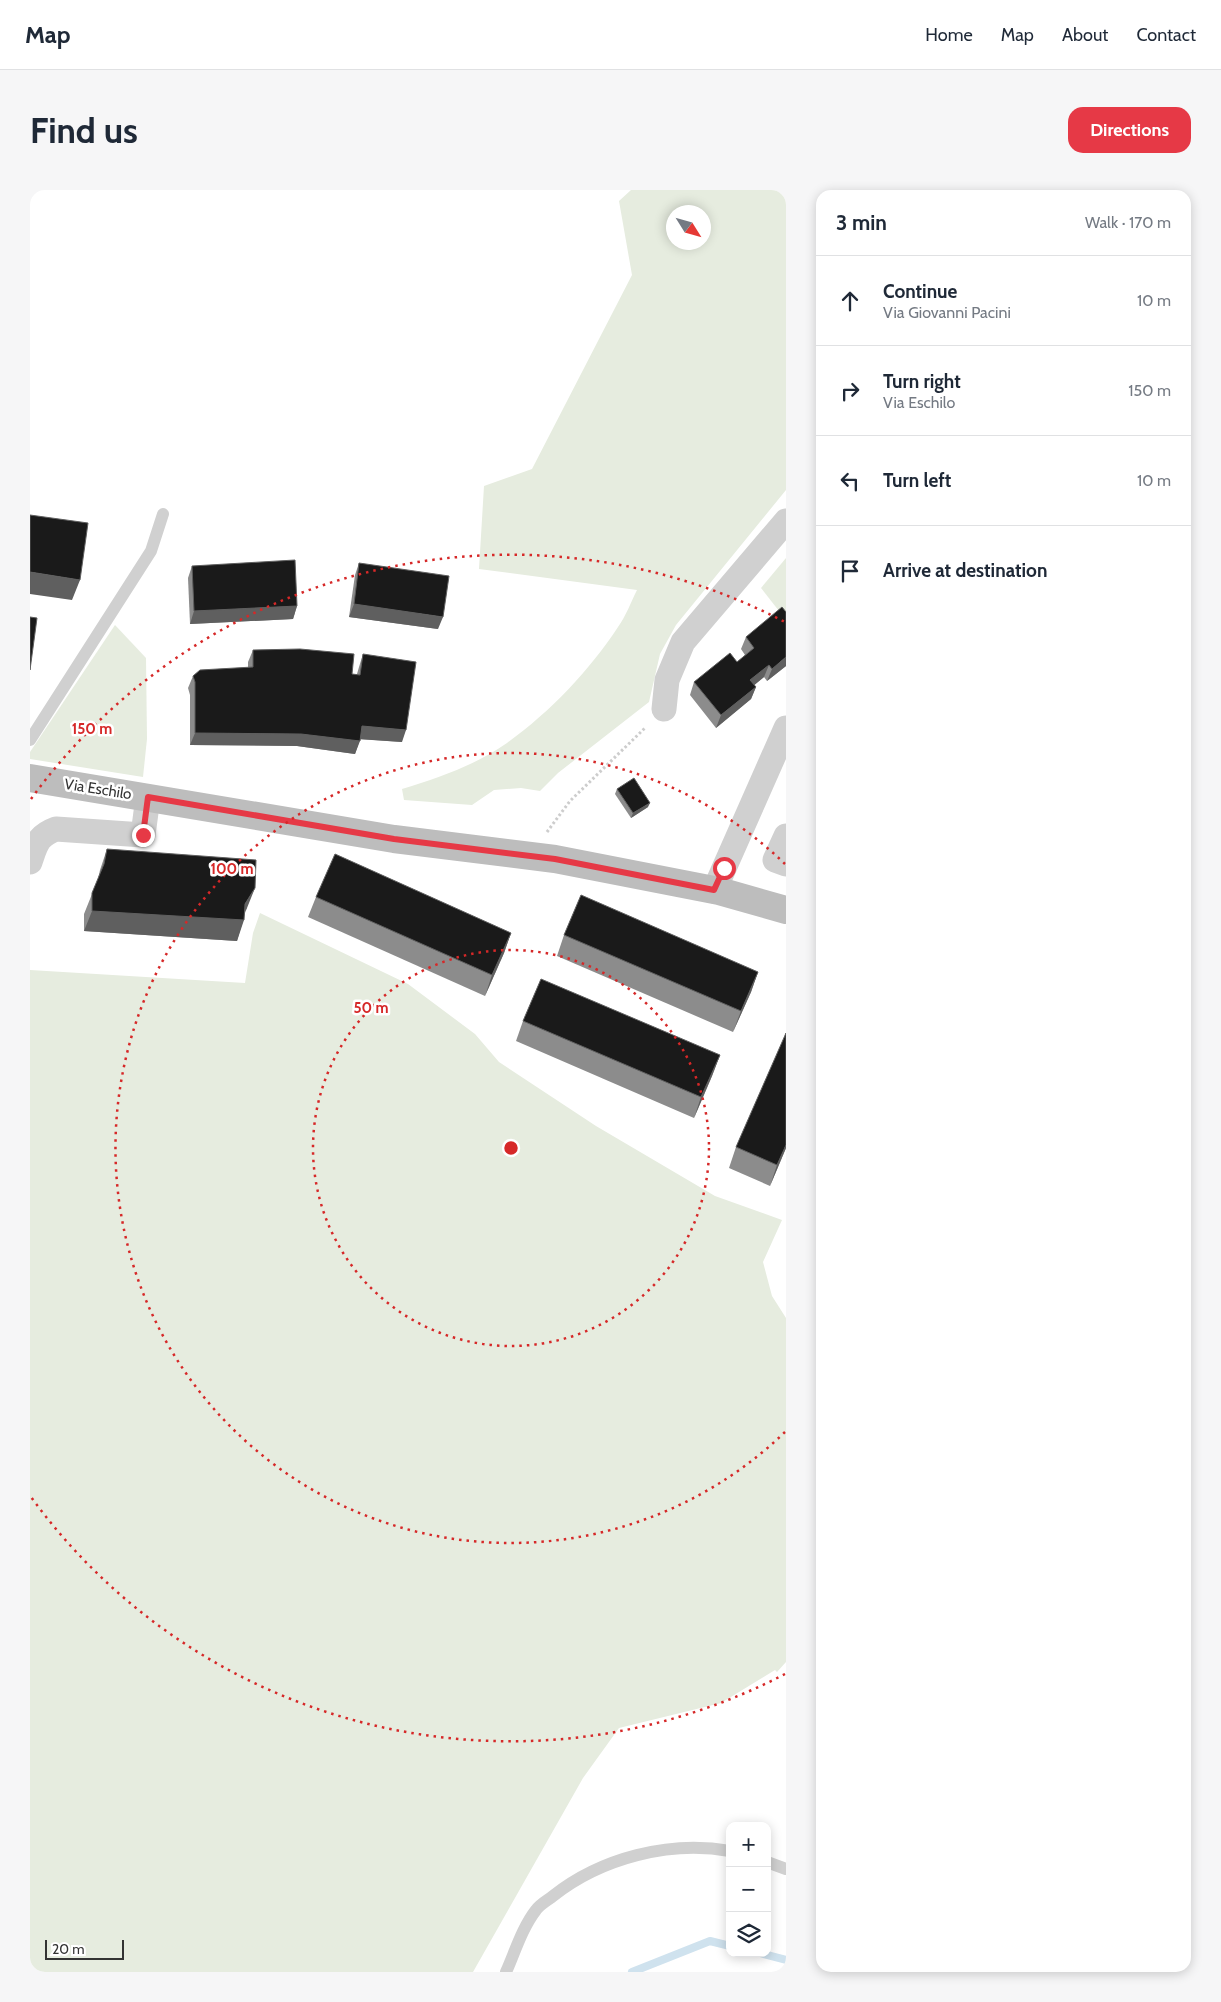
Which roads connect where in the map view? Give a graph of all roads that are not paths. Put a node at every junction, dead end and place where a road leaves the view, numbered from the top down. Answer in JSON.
{"nodes":[{"id":1,"x":163,"y":514,"type":"dead end"},
{"id":2,"x":786,"y":521,"type":"edge"},
{"id":3,"x":664,"y":709,"type":"road end"},
{"id":4,"x":30,"y":740,"type":"edge"},
{"id":5,"x":783,"y":743,"type":"edge"},
{"id":6,"x":30,"y":778,"type":"edge"},
{"id":7,"x":148,"y":797,"type":"junction"},
{"id":8,"x":786,"y":836,"type":"edge"},
{"id":9,"x":30,"y":862,"type":"edge"},
{"id":10,"x":786,"y":864,"type":"edge"},
{"id":11,"x":714,"y":890,"type":"junction"},
{"id":12,"x":786,"y":910,"type":"edge"},
{"id":13,"x":726,"y":1850,"type":"edge"},
{"id":14,"x":771,"y":1863,"type":"edge"},
{"id":15,"x":786,"y":1869,"type":"edge"},
{"id":16,"x":506,"y":1972,"type":"edge"}],
"edges":[{"from":1,"to":4,"type":"lane"},
{"from":2,"to":3,"type":"street"},
{"from":5,"to":11,"type":"street"},
{"from":6,"to":7,"type":"main road","name":"Via Eschilo"},
{"from":7,"to":9,"type":"street"},
{"from":7,"to":11,"type":"main road","name":"Via Eschilo"},
{"from":8,"to":10,"type":"street"},
{"from":11,"to":12,"type":"main road","name":"Via Eschilo"},
{"from":13,"to":16,"type":"lane"},
{"from":14,"to":15,"type":"lane"}]}
